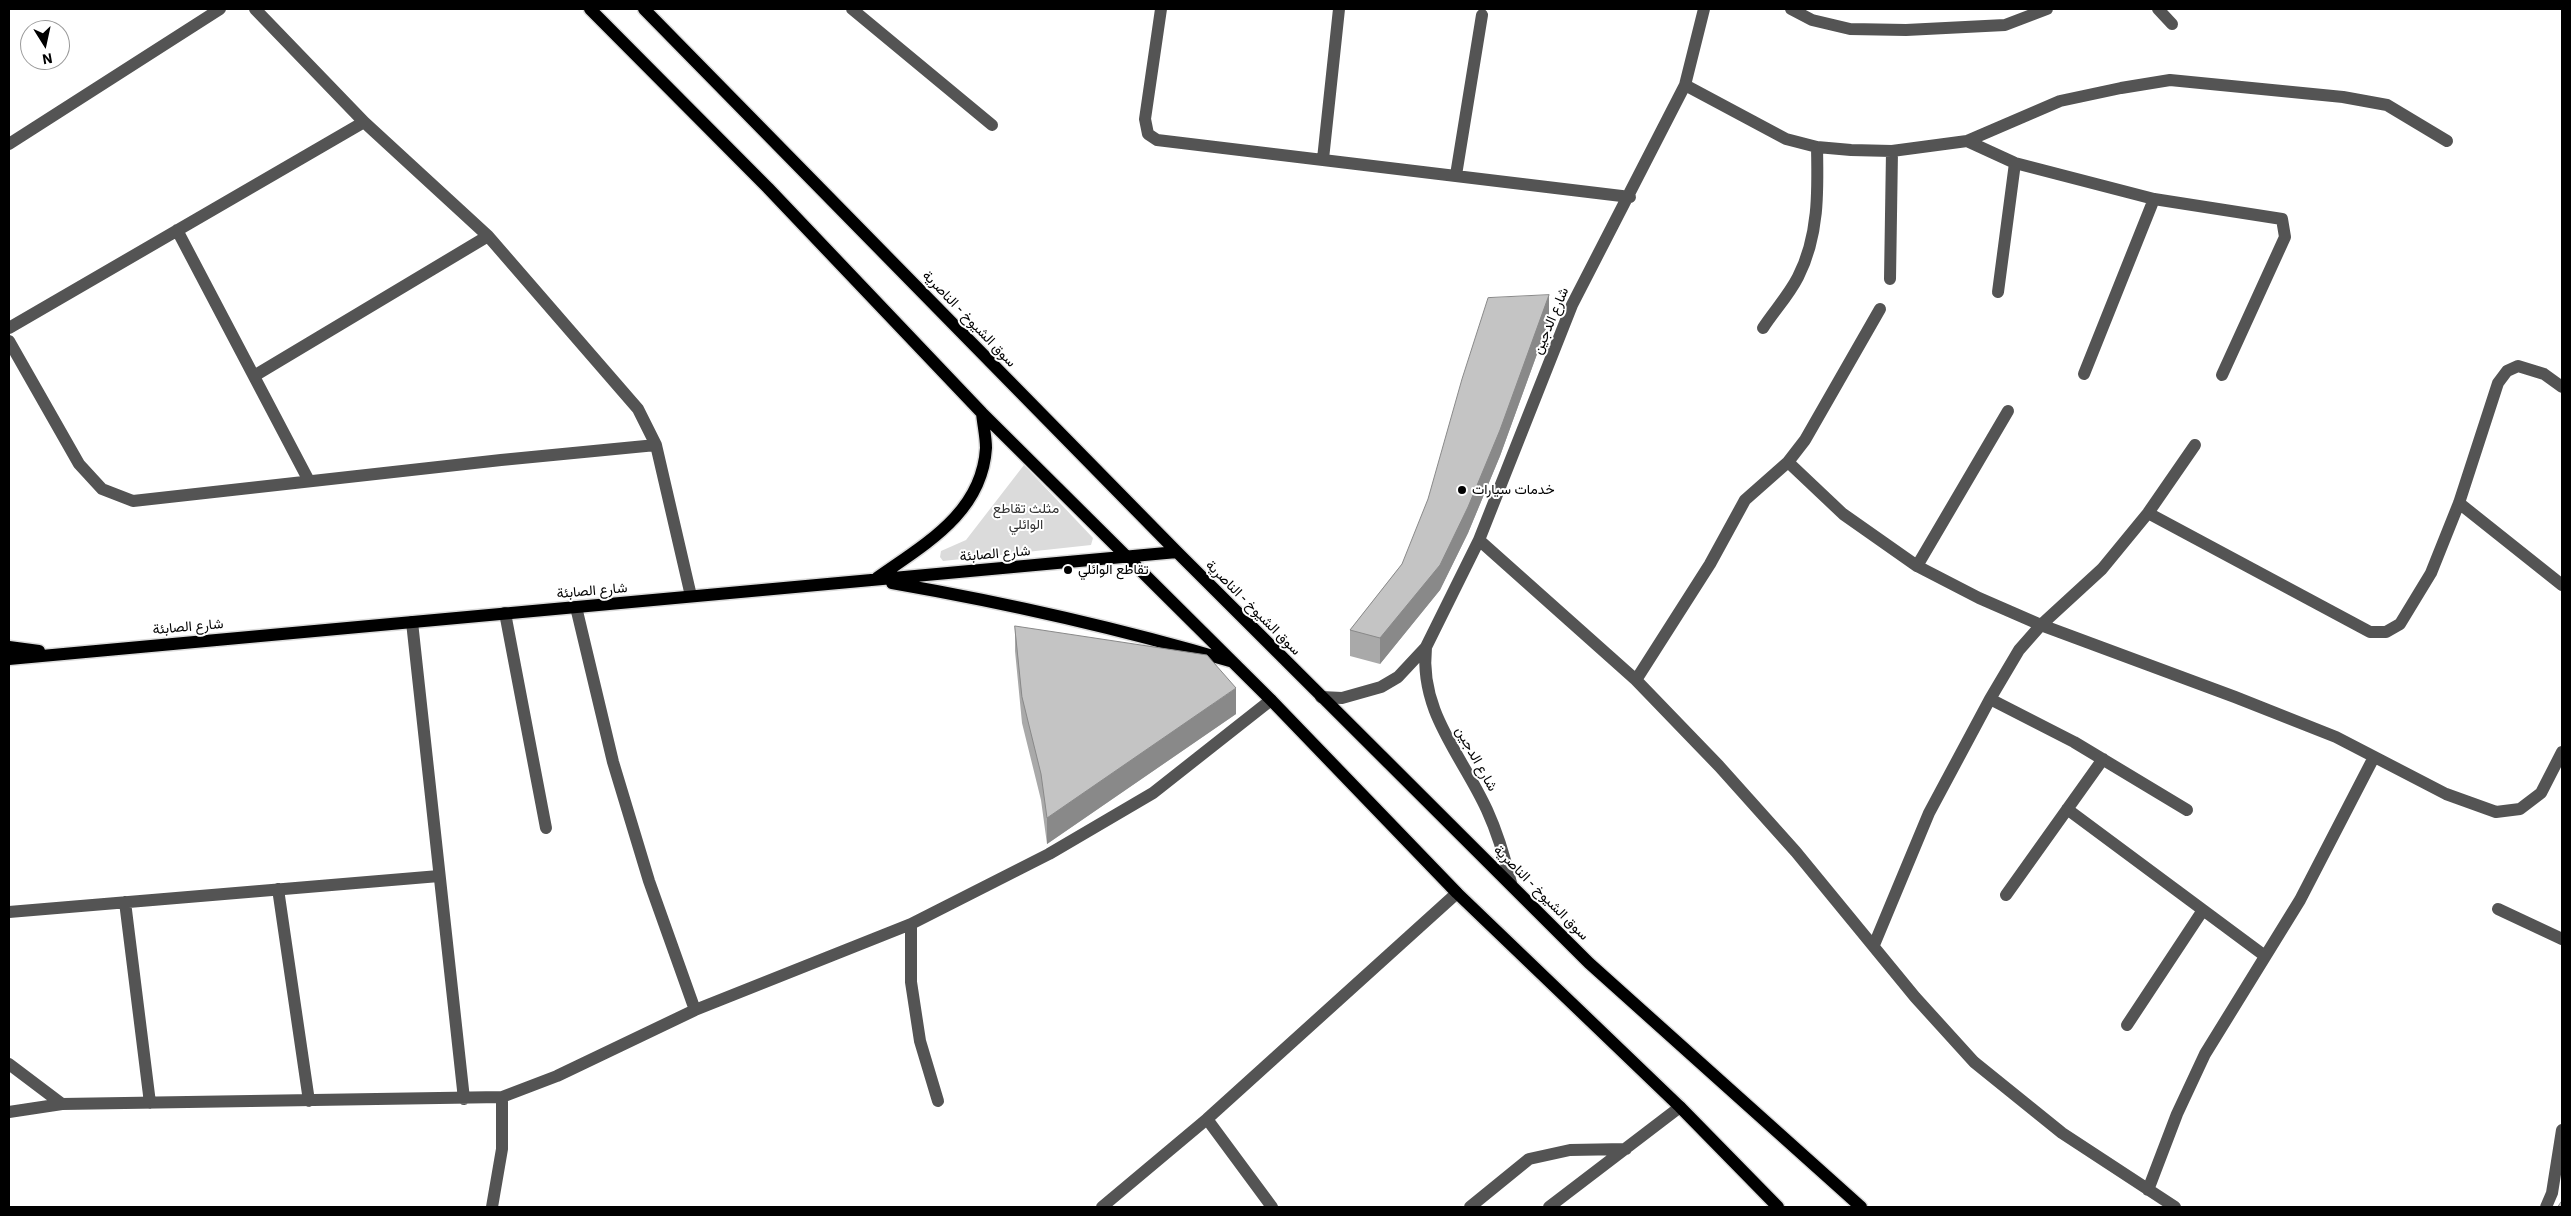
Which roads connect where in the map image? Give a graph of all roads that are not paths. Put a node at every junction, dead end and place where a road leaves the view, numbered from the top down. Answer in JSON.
{"nodes":[{"id":1,"x":220,"y":9,"type":"edge"},
{"id":2,"x":255,"y":9,"type":"edge"},
{"id":3,"x":590,"y":9,"type":"edge"},
{"id":4,"x":644,"y":9,"type":"edge"},
{"id":5,"x":852,"y":9,"type":"edge"},
{"id":6,"x":1160,"y":9,"type":"edge"},
{"id":7,"x":1339,"y":9,"type":"edge"},
{"id":8,"x":1704,"y":9,"type":"edge"},
{"id":9,"x":1791,"y":9,"type":"edge"},
{"id":10,"x":2047,"y":9,"type":"edge"},
{"id":11,"x":2158,"y":9,"type":"edge"},
{"id":12,"x":1482,"y":16,"type":"dead end"},
{"id":13,"x":2172,"y":24,"type":"dead end"},
{"id":14,"x":1685,"y":85,"type":"junction"},
{"id":15,"x":364,"y":122,"type":"junction"},
{"id":16,"x":992,"y":125,"type":"dead end"},
{"id":17,"x":2448,"y":141,"type":"dead end"},
{"id":18,"x":1967,"y":142,"type":"junction"},
{"id":19,"x":9,"y":144,"type":"edge"},
{"id":20,"x":1817,"y":147,"type":"junction"},
{"id":21,"x":1892,"y":151,"type":"junction"},
{"id":22,"x":1323,"y":159,"type":"junction"},
{"id":23,"x":2016,"y":163,"type":"junction"},
{"id":24,"x":1456,"y":175,"type":"junction"},
{"id":25,"x":1630,"y":197,"type":"junction"},
{"id":26,"x":2154,"y":199,"type":"junction"},
{"id":27,"x":177,"y":230,"type":"junction"},
{"id":28,"x":488,"y":236,"type":"junction"},
{"id":29,"x":1890,"y":279,"type":"dead end"},
{"id":30,"x":1998,"y":292,"type":"dead end"},
{"id":31,"x":1880,"y":309,"type":"dead end"},
{"id":32,"x":9,"y":328,"type":"edge"},
{"id":33,"x":1763,"y":328,"type":"dead end"},
{"id":34,"x":9,"y":341,"type":"edge"},
{"id":35,"x":2084,"y":374,"type":"dead end"},
{"id":36,"x":2222,"y":375,"type":"dead end"},
{"id":37,"x":254,"y":376,"type":"junction"},
{"id":38,"x":2562,"y":387,"type":"edge"},
{"id":39,"x":2008,"y":411,"type":"dead end"},
{"id":40,"x":982,"y":413,"type":"junction"},
{"id":41,"x":656,"y":445,"type":"junction"},
{"id":42,"x":2195,"y":445,"type":"dead end"},
{"id":43,"x":1788,"y":462,"type":"junction"},
{"id":44,"x":309,"y":482,"type":"junction"},
{"id":45,"x":2459,"y":504,"type":"junction"},
{"id":46,"x":2148,"y":512,"type":"junction"},
{"id":47,"x":1479,"y":540,"type":"junction"},
{"id":48,"x":1177,"y":552,"type":"junction"},
{"id":49,"x":1129,"y":556,"type":"junction"},
{"id":50,"x":1917,"y":566,"type":"junction"},
{"id":51,"x":875,"y":580,"type":"junction"},
{"id":52,"x":2562,"y":584,"type":"edge"},
{"id":53,"x":691,"y":596,"type":"junction"},
{"id":54,"x":576,"y":607,"type":"junction"},
{"id":55,"x":505,"y":613,"type":"junction"},
{"id":56,"x":412,"y":622,"type":"junction"},
{"id":57,"x":2041,"y":626,"type":"junction"},
{"id":58,"x":9,"y":647,"type":"edge"},
{"id":59,"x":1426,"y":648,"type":"junction"},
{"id":60,"x":63,"y":654,"type":"junction"},
{"id":61,"x":9,"y":659,"type":"edge"},
{"id":62,"x":1232,"y":662,"type":"junction"},
{"id":63,"x":1636,"y":680,"type":"junction"},
{"id":64,"x":1321,"y":698,"type":"junction"},
{"id":65,"x":1990,"y":699,"type":"junction"},
{"id":66,"x":1272,"y":700,"type":"junction"},
{"id":67,"x":2562,"y":752,"type":"edge"},
{"id":68,"x":2374,"y":757,"type":"junction"},
{"id":69,"x":2102,"y":758,"type":"junction"},
{"id":70,"x":2067,"y":809,"type":"junction"},
{"id":71,"x":2188,"y":810,"type":"dead end"},
{"id":72,"x":546,"y":828,"type":"dead end"},
{"id":73,"x":439,"y":876,"type":"junction"},
{"id":74,"x":1511,"y":884,"type":"junction"},
{"id":75,"x":278,"y":889,"type":"junction"},
{"id":76,"x":1458,"y":893,"type":"junction"},
{"id":77,"x":2006,"y":895,"type":"dead end"},
{"id":78,"x":125,"y":902,"type":"junction"},
{"id":79,"x":2204,"y":910,"type":"junction"},
{"id":80,"x":2498,"y":910,"type":"dead end"},
{"id":81,"x":9,"y":912,"type":"edge"},
{"id":82,"x":910,"y":924,"type":"junction"},
{"id":83,"x":2562,"y":938,"type":"edge"},
{"id":84,"x":1874,"y":945,"type":"junction"},
{"id":85,"x":2264,"y":956,"type":"junction"},
{"id":86,"x":695,"y":1010,"type":"junction"},
{"id":87,"x":2127,"y":1025,"type":"dead end"},
{"id":88,"x":9,"y":1064,"type":"edge"},
{"id":89,"x":502,"y":1097,"type":"junction"},
{"id":90,"x":464,"y":1098,"type":"junction"},
{"id":91,"x":308,"y":1101,"type":"junction"},
{"id":92,"x":938,"y":1101,"type":"dead end"},
{"id":93,"x":62,"y":1104,"type":"junction"},
{"id":94,"x":150,"y":1104,"type":"junction"},
{"id":95,"x":1680,"y":1108,"type":"junction"},
{"id":96,"x":9,"y":1112,"type":"edge"},
{"id":97,"x":1207,"y":1119,"type":"junction"},
{"id":98,"x":2562,"y":1130,"type":"edge"},
{"id":99,"x":1626,"y":1149,"type":"junction"},
{"id":100,"x":2148,"y":1190,"type":"junction"},
{"id":101,"x":492,"y":1207,"type":"edge"},
{"id":102,"x":1102,"y":1207,"type":"edge"},
{"id":103,"x":1272,"y":1207,"type":"edge"},
{"id":104,"x":1470,"y":1207,"type":"edge"},
{"id":105,"x":1549,"y":1207,"type":"edge"},
{"id":106,"x":1778,"y":1207,"type":"edge"},
{"id":107,"x":1861,"y":1207,"type":"edge"},
{"id":108,"x":2175,"y":1207,"type":"edge"},
{"id":109,"x":2546,"y":1207,"type":"edge"}],
"edges":[{"from":1,"to":19,"type":"street"},
{"from":2,"to":15,"type":"street"},
{"from":3,"to":40,"type":"main road"},
{"from":4,"to":48,"type":"main road","name":"سوق الشيوخ - الناصرية"},
{"from":5,"to":16,"type":"street"},
{"from":6,"to":22,"type":"street"},
{"from":7,"to":22,"type":"street"},
{"from":8,"to":14,"type":"street","name":"شارع الدجين"},
{"from":9,"to":10,"type":"street"},
{"from":11,"to":13,"type":"street"},
{"from":12,"to":24,"type":"street"},
{"from":14,"to":20,"type":"street"},
{"from":14,"to":25,"type":"street","name":"شارع الدجين"},
{"from":15,"to":27,"type":"street"},
{"from":15,"to":28,"type":"street"},
{"from":17,"to":18,"type":"street"},
{"from":18,"to":21,"type":"street"},
{"from":18,"to":23,"type":"street"},
{"from":20,"to":21,"type":"street"},
{"from":20,"to":33,"type":"street"},
{"from":21,"to":29,"type":"street"},
{"from":22,"to":24,"type":"street"},
{"from":23,"to":26,"type":"street"},
{"from":23,"to":30,"type":"street"},
{"from":24,"to":25,"type":"street"},
{"from":25,"to":47,"type":"street","name":"شارع الدجين"},
{"from":26,"to":35,"type":"street"},
{"from":26,"to":36,"type":"street"},
{"from":27,"to":32,"type":"street"},
{"from":27,"to":37,"type":"street"},
{"from":28,"to":37,"type":"street"},
{"from":28,"to":41,"type":"street"},
{"from":31,"to":43,"type":"street"},
{"from":34,"to":44,"type":"street"},
{"from":37,"to":44,"type":"street"},
{"from":38,"to":45,"type":"street"},
{"from":39,"to":50,"type":"street"},
{"from":40,"to":49,"type":"main road"},
{"from":40,"to":51,"type":"main road"},
{"from":41,"to":44,"type":"street"},
{"from":41,"to":53,"type":"street"},
{"from":42,"to":46,"type":"street"},
{"from":43,"to":50,"type":"street"},
{"from":43,"to":63,"type":"street"},
{"from":45,"to":46,"type":"street"},
{"from":45,"to":52,"type":"street"},
{"from":46,"to":57,"type":"street"},
{"from":47,"to":59,"type":"street","name":"شارع الدجين"},
{"from":47,"to":63,"type":"street"},
{"from":48,"to":49,"type":"main road","name":"شارع الصابئة"},
{"from":48,"to":64,"type":"main road","name":"سوق الشيوخ - الناصرية"},
{"from":49,"to":51,"type":"main road","name":"شارع الصابئة"},
{"from":49,"to":62,"type":"main road"},
{"from":50,"to":57,"type":"street"},
{"from":51,"to":53,"type":"main road","name":"شارع الصابئة"},
{"from":51,"to":62,"type":"main road"},
{"from":53,"to":54,"type":"main road","name":"شارع الصابئة"},
{"from":54,"to":55,"type":"main road","name":"شارع الصابئة"},
{"from":54,"to":86,"type":"street"},
{"from":55,"to":56,"type":"main road","name":"شارع الصابئة"},
{"from":55,"to":72,"type":"street"},
{"from":56,"to":60,"type":"main road","name":"شارع الصابئة"},
{"from":56,"to":73,"type":"street"},
{"from":57,"to":65,"type":"street"},
{"from":57,"to":68,"type":"street"},
{"from":58,"to":60,"type":"main road"},
{"from":59,"to":64,"type":"street","name":"شارع الدجين"},
{"from":59,"to":74,"type":"street","name":"شارع الدجين"},
{"from":60,"to":61,"type":"main road","name":"شارع الصابئة"},
{"from":62,"to":66,"type":"main road"},
{"from":63,"to":84,"type":"street"},
{"from":64,"to":74,"type":"main road","name":"سوق الشيوخ - الناصرية"},
{"from":65,"to":69,"type":"street"},
{"from":65,"to":84,"type":"street"},
{"from":66,"to":76,"type":"main road"},
{"from":66,"to":82,"type":"street"},
{"from":67,"to":68,"type":"street"},
{"from":68,"to":85,"type":"street"},
{"from":69,"to":70,"type":"street"},
{"from":69,"to":71,"type":"street"},
{"from":70,"to":77,"type":"street"},
{"from":70,"to":79,"type":"street"},
{"from":73,"to":75,"type":"street"},
{"from":73,"to":90,"type":"street"},
{"from":74,"to":107,"type":"main road","name":"سوق الشيوخ - الناصرية"},
{"from":75,"to":78,"type":"street"},
{"from":75,"to":91,"type":"street"},
{"from":76,"to":95,"type":"main road"},
{"from":76,"to":97,"type":"street"},
{"from":78,"to":81,"type":"street"},
{"from":78,"to":94,"type":"street"},
{"from":79,"to":85,"type":"street"},
{"from":79,"to":87,"type":"street"},
{"from":80,"to":83,"type":"street"},
{"from":82,"to":86,"type":"street"},
{"from":82,"to":92,"type":"street"},
{"from":84,"to":100,"type":"street"},
{"from":85,"to":100,"type":"street"},
{"from":86,"to":89,"type":"street"},
{"from":88,"to":93,"type":"street"},
{"from":89,"to":90,"type":"street"},
{"from":89,"to":101,"type":"street"},
{"from":90,"to":91,"type":"street"},
{"from":91,"to":94,"type":"street"},
{"from":93,"to":94,"type":"street"},
{"from":93,"to":96,"type":"street"},
{"from":95,"to":99,"type":"street"},
{"from":95,"to":106,"type":"main road"},
{"from":97,"to":102,"type":"street"},
{"from":97,"to":103,"type":"street"},
{"from":98,"to":109,"type":"street"},
{"from":99,"to":104,"type":"street"},
{"from":99,"to":105,"type":"street"},
{"from":100,"to":108,"type":"street"}]}
